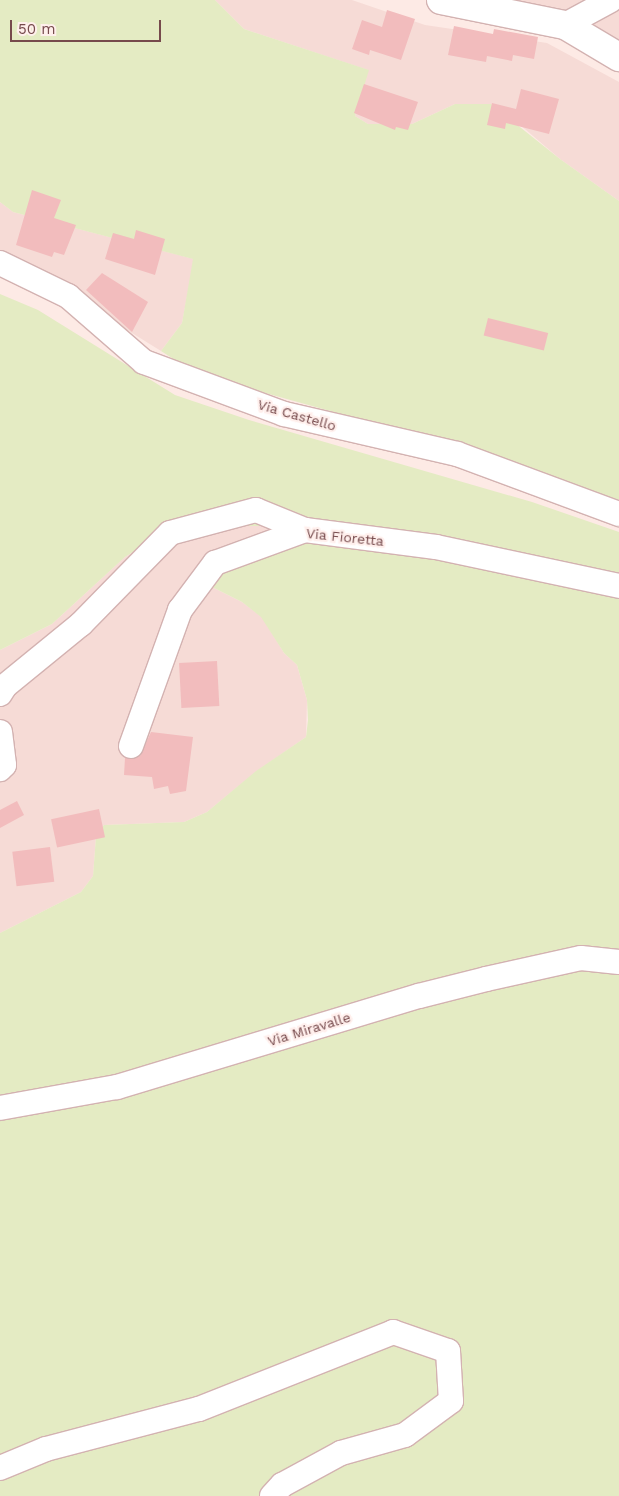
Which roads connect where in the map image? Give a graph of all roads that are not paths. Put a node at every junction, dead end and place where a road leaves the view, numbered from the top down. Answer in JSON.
{"nodes":[{"id":1,"x":440,"y":0,"type":"edge"},
{"id":2,"x":611,"y":0,"type":"edge"},
{"id":3,"x":566,"y":25,"type":"junction"},
{"id":4,"x":619,"y":57,"type":"edge"},
{"id":5,"x":0,"y":263,"type":"edge"},
{"id":6,"x":619,"y":514,"type":"edge"},
{"id":7,"x":305,"y":530,"type":"junction"},
{"id":8,"x":619,"y":586,"type":"edge"},
{"id":9,"x":0,"y":694,"type":"edge"},
{"id":10,"x":0,"y":732,"type":"edge"},
{"id":11,"x":131,"y":746,"type":"dead end"},
{"id":12,"x":0,"y":769,"type":"edge"},
{"id":13,"x":619,"y":962,"type":"edge"},
{"id":14,"x":0,"y":1108,"type":"edge"},
{"id":15,"x":0,"y":1468,"type":"edge"},
{"id":16,"x":272,"y":1496,"type":"edge"}],
"edges":[{"from":1,"to":3,"type":"street"},
{"from":2,"to":3,"type":"street"},
{"from":3,"to":4,"type":"street"},
{"from":5,"to":6,"type":"street","name":"Via Castello"},
{"from":7,"to":8,"type":"street","name":"Via Fioretta"},
{"from":7,"to":9,"type":"street"},
{"from":7,"to":11,"type":"street","name":"Via Fioretta"},
{"from":10,"to":12,"type":"street"},
{"from":13,"to":14,"type":"street","name":"Via Miravalle"},
{"from":15,"to":16,"type":"street"}]}
